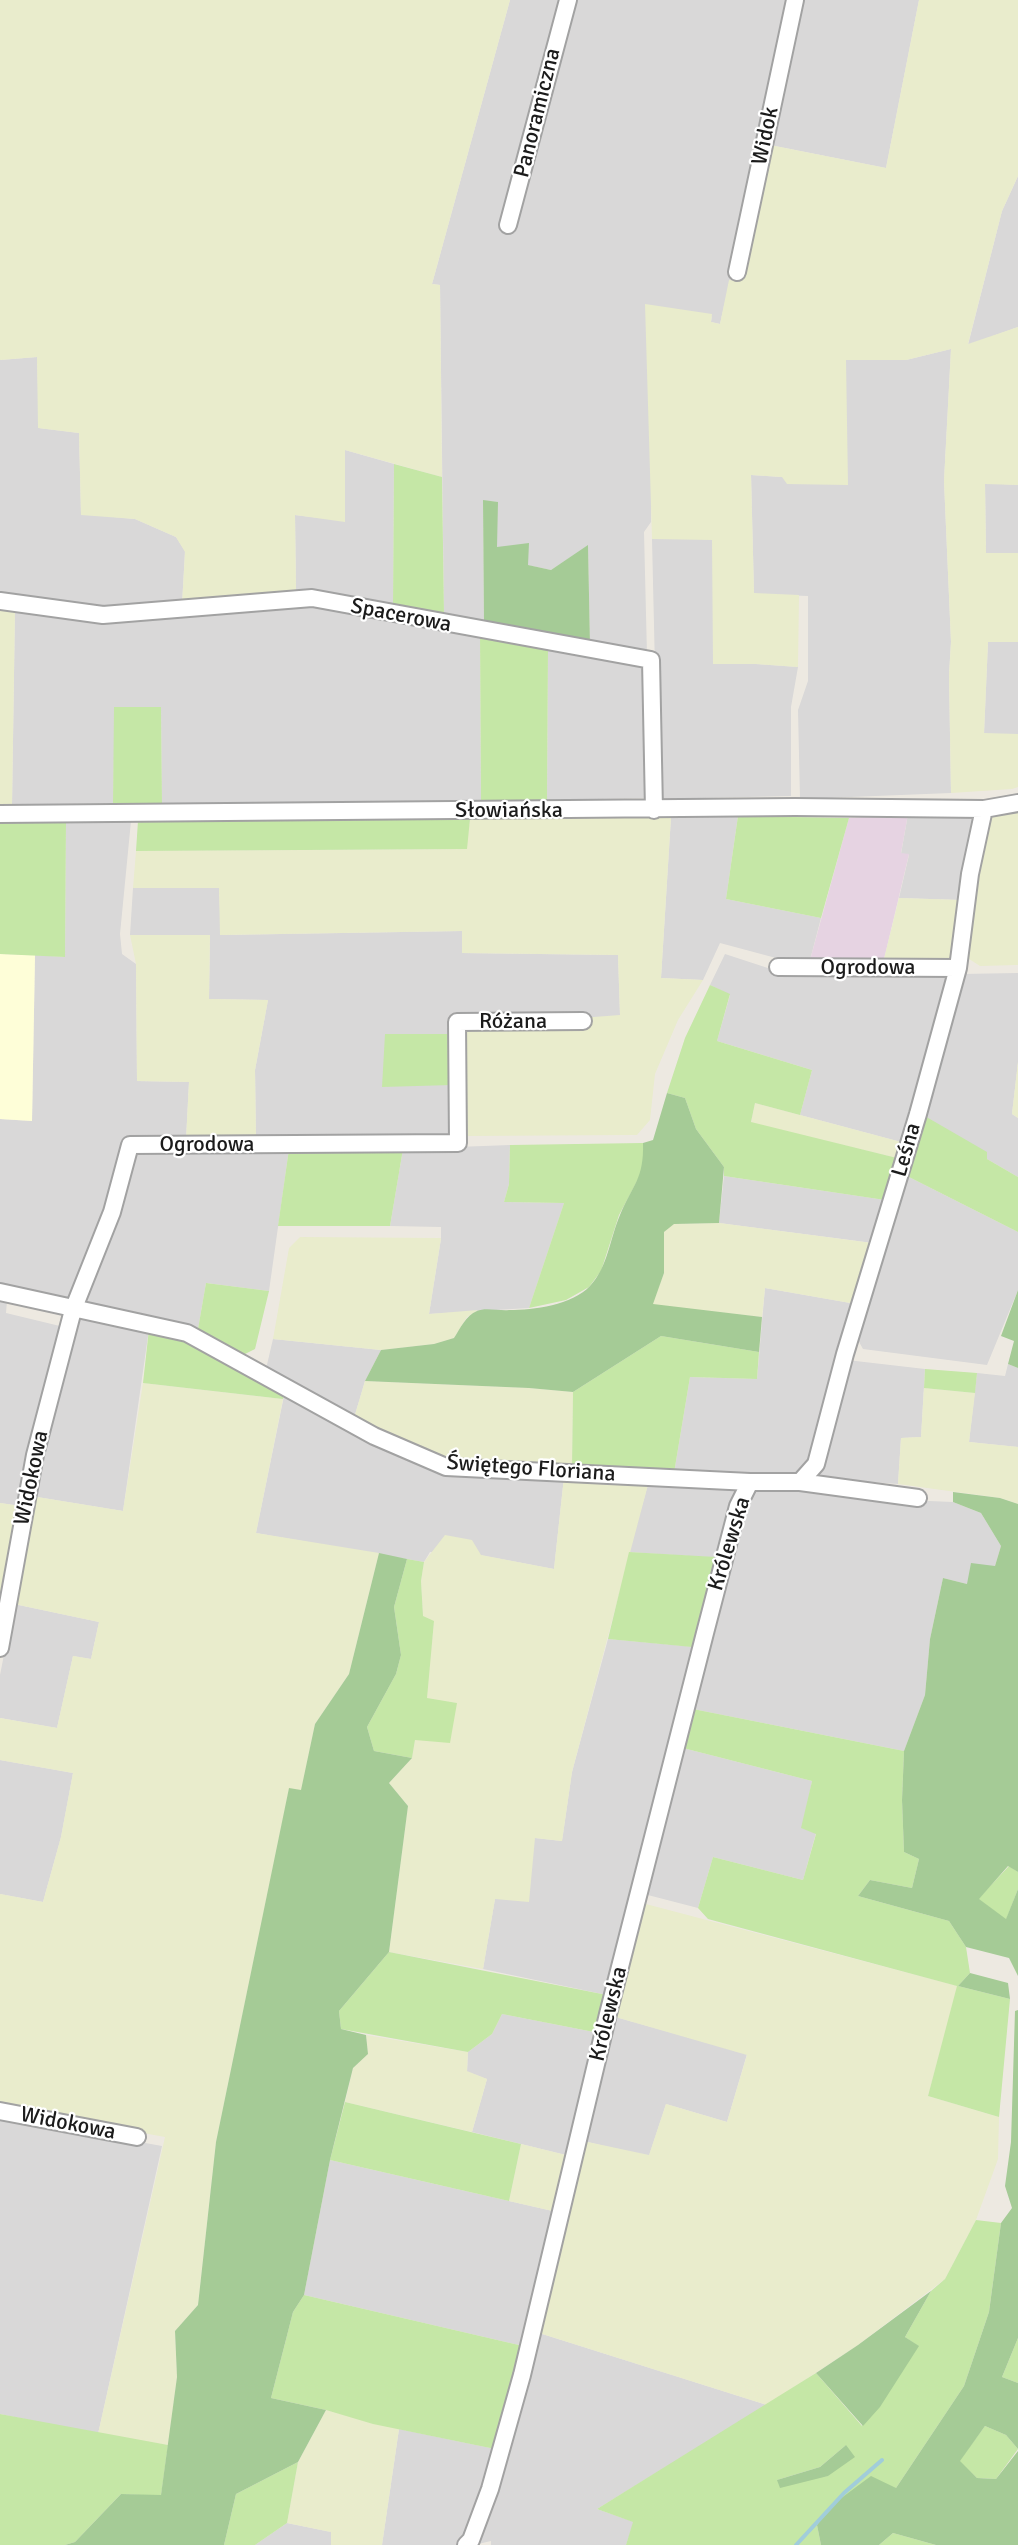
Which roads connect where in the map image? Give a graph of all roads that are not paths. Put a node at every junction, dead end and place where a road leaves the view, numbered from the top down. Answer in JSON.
{"nodes":[{"id":1,"x":568,"y":0,"type":"edge"},
{"id":2,"x":795,"y":0,"type":"edge"},
{"id":3,"x":508,"y":225,"type":"dead end"},
{"id":4,"x":737,"y":272,"type":"dead end"},
{"id":5,"x":0,"y":601,"type":"edge"},
{"id":6,"x":1018,"y":803,"type":"edge"},
{"id":7,"x":984,"y":809,"type":"junction"},
{"id":8,"x":654,"y":810,"type":"junction"},
{"id":9,"x":0,"y":814,"type":"edge"},
{"id":10,"x":778,"y":967,"type":"dead end"},
{"id":11,"x":958,"y":968,"type":"junction"},
{"id":12,"x":583,"y":1021,"type":"dead end"},
{"id":13,"x":458,"y":1143,"type":"joint"},
{"id":14,"x":0,"y":1292,"type":"edge"},
{"id":15,"x":73,"y":1310,"type":"junction"},
{"id":16,"x":750,"y":1482,"type":"junction"},
{"id":17,"x":800,"y":1482,"type":"junction"},
{"id":18,"x":918,"y":1498,"type":"dead end"},
{"id":19,"x":0,"y":1648,"type":"edge"},
{"id":20,"x":0,"y":2111,"type":"edge"},
{"id":21,"x":137,"y":2137,"type":"dead end"},
{"id":22,"x":466,"y":2545,"type":"edge"}],
"edges":[{"from":1,"to":3,"type":"street","name":"Panoramiczna"},
{"from":2,"to":4,"type":"street","name":"Widok"},
{"from":5,"to":8,"type":"street","name":"Spacerowa"},
{"from":6,"to":7,"type":"street","name":"Słowiańska"},
{"from":7,"to":8,"type":"street","name":"Słowiańska"},
{"from":7,"to":11,"type":"street","name":"Leśna"},
{"from":8,"to":9,"type":"street","name":"Słowiańska"},
{"from":10,"to":11,"type":"street","name":"Ogrodowa"},
{"from":11,"to":17,"type":"street","name":"Leśna"},
{"from":12,"to":13,"type":"street","name":"Różana"},
{"from":13,"to":15,"type":"street","name":"Ogrodowa"},
{"from":14,"to":15,"type":"street","name":"Świętego Floriana"},
{"from":15,"to":16,"type":"street","name":"Świętego Floriana"},
{"from":15,"to":19,"type":"street","name":"Widokowa"},
{"from":16,"to":17,"type":"street","name":"Świętego Floriana"},
{"from":16,"to":22,"type":"street","name":"Królewska"},
{"from":17,"to":18,"type":"street","name":"Świętego Floriana"},
{"from":20,"to":21,"type":"street","name":"Widokowa"}]}
